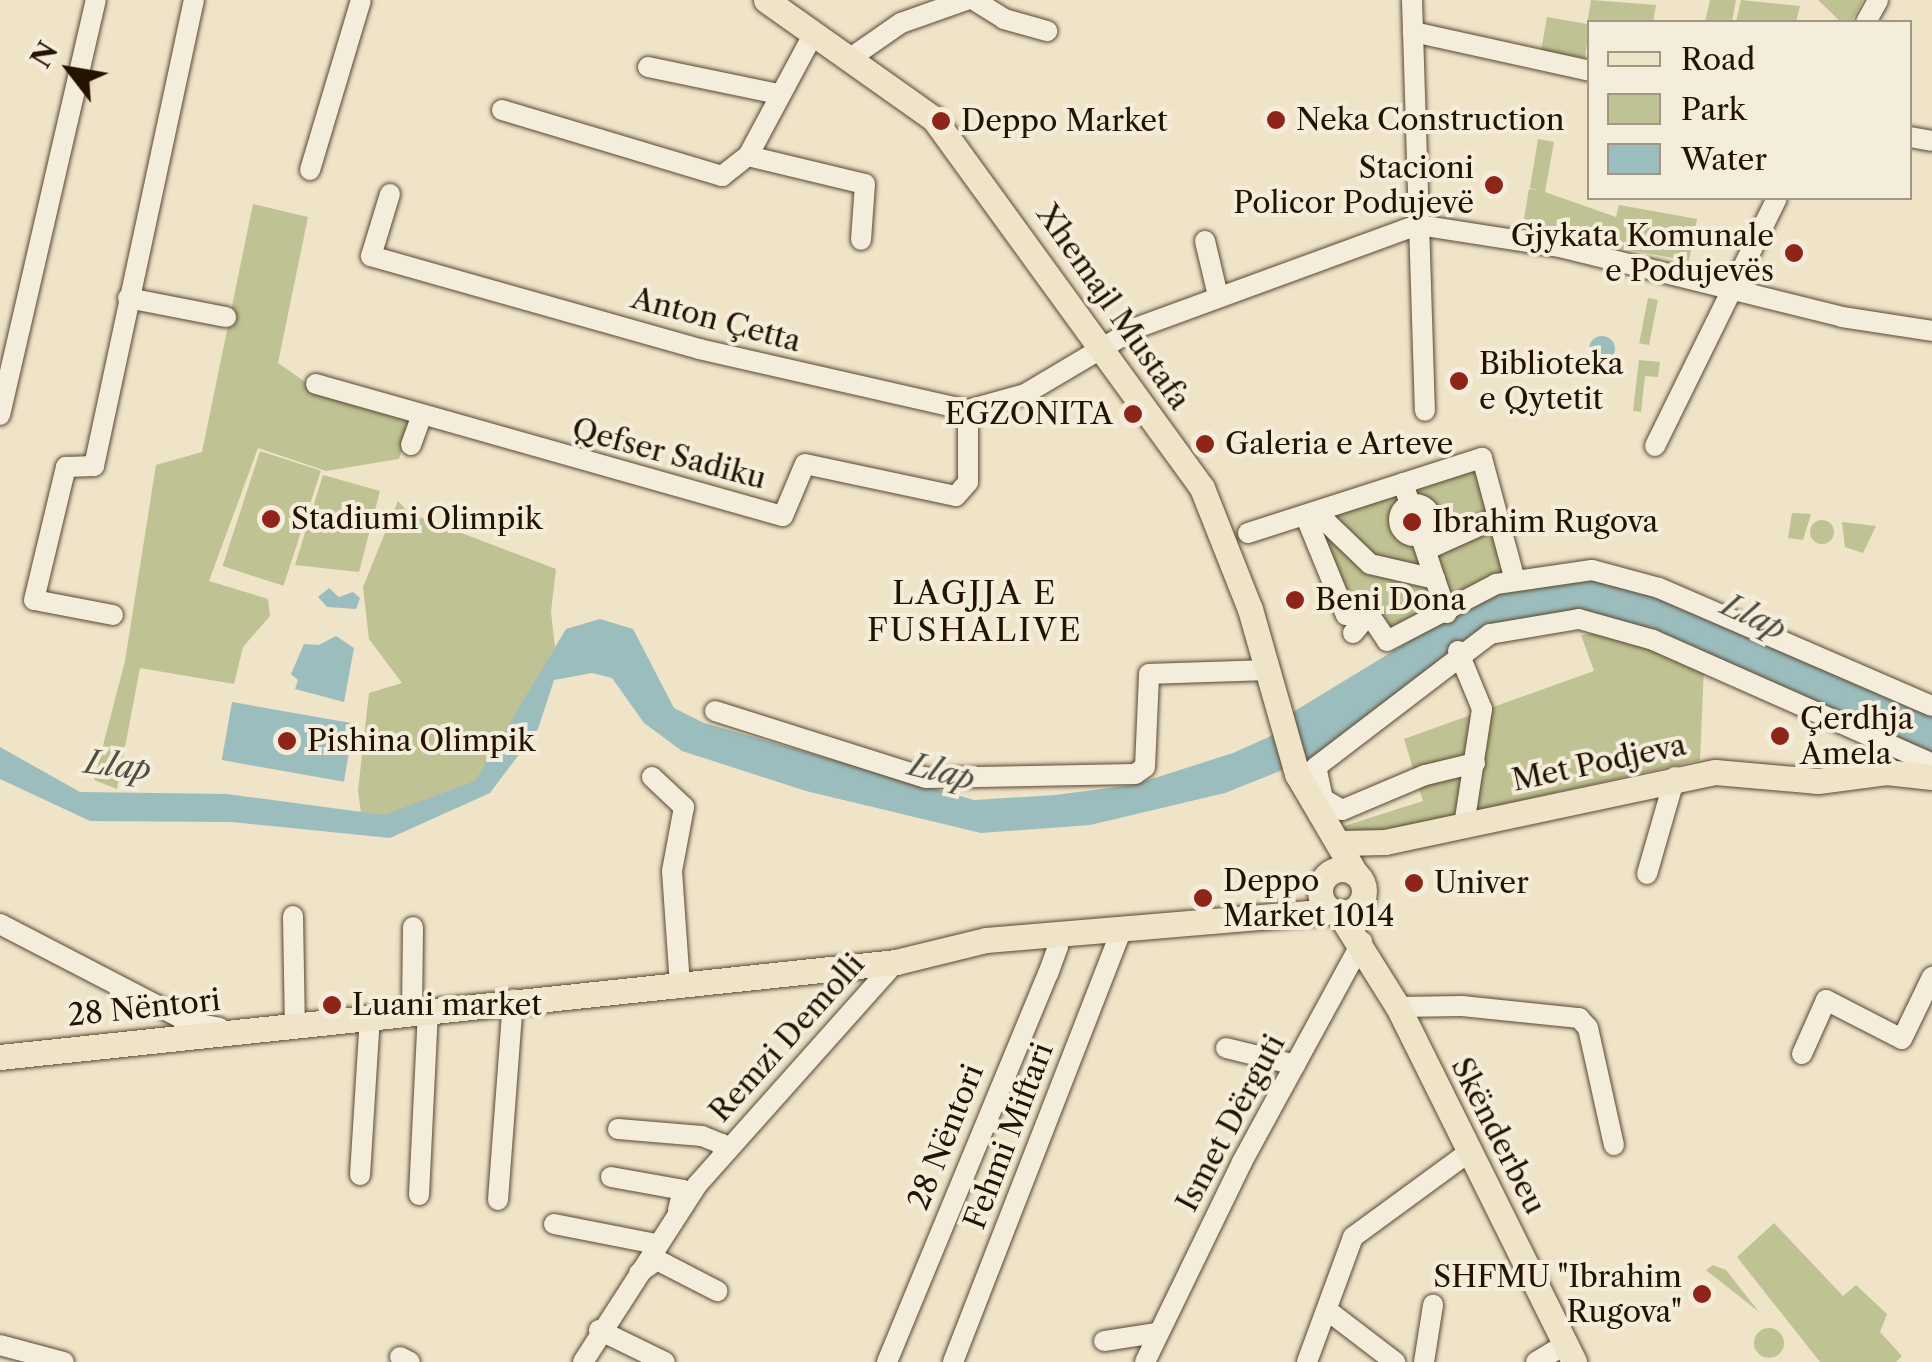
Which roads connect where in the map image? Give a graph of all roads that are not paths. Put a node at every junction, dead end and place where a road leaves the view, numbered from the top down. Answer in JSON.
{"nodes":[{"id":1,"x":96,"y":0,"type":"edge"},
{"id":2,"x":194,"y":0,"type":"edge"},
{"id":3,"x":361,"y":0,"type":"edge"},
{"id":4,"x":766,"y":0,"type":"edge"},
{"id":5,"x":966,"y":0,"type":"edge"},
{"id":6,"x":974,"y":0,"type":"edge"},
{"id":7,"x":1412,"y":0,"type":"edge"},
{"id":8,"x":1046,"y":32,"type":"dead end"},
{"id":9,"x":1413,"y":32,"type":"junction"},
{"id":10,"x":814,"y":33,"type":"junction"},
{"id":11,"x":852,"y":57,"type":"junction"},
{"id":12,"x":648,"y":66,"type":"dead end"},
{"id":13,"x":1587,"y":70,"type":"edge"},
{"id":14,"x":778,"y":94,"type":"junction"},
{"id":15,"x":502,"y":110,"type":"dead end"},
{"id":16,"x":748,"y":156,"type":"junction"},
{"id":17,"x":310,"y":170,"type":"dead end"},
{"id":18,"x":390,"y":194,"type":"dead end"},
{"id":19,"x":1776,"y":200,"type":"edge"},
{"id":20,"x":1418,"y":225,"type":"junction"},
{"id":21,"x":861,"y":240,"type":"dead end"},
{"id":22,"x":1205,"y":241,"type":"dead end"},
{"id":23,"x":1734,"y":289,"type":"junction"},
{"id":24,"x":1218,"y":296,"type":"junction"},
{"id":25,"x":128,"y":298,"type":"junction"},
{"id":26,"x":226,"y":317,"type":"dead end"},
{"id":27,"x":1932,"y":331,"type":"edge"},
{"id":28,"x":1099,"y":344,"type":"junction"},
{"id":29,"x":316,"y":384,"type":"dead end"},
{"id":30,"x":968,"y":410,"type":"junction"},
{"id":31,"x":1425,"y":410,"type":"dead end"},
{"id":32,"x":0,"y":415,"type":"edge"},
{"id":33,"x":422,"y":415,"type":"junction"},
{"id":34,"x":411,"y":445,"type":"dead end"},
{"id":35,"x":1655,"y":446,"type":"dead end"},
{"id":36,"x":1404,"y":483,"type":"junction"},
{"id":37,"x":1495,"y":508,"type":"junction"},
{"id":38,"x":1310,"y":514,"type":"junction"},
{"id":39,"x":1248,"y":533,"type":"dead end"},
{"id":40,"x":1423,"y":542,"type":"junction"},
{"id":41,"x":1435,"y":579,"type":"junction"},
{"id":42,"x":1514,"y":580,"type":"junction"},
{"id":43,"x":1446,"y":610,"type":"junction"},
{"id":44,"x":1368,"y":614,"type":"junction"},
{"id":45,"x":113,"y":615,"type":"dead end"},
{"id":46,"x":1353,"y":633,"type":"dead end"},
{"id":47,"x":1459,"y":652,"type":"junction"},
{"id":48,"x":1267,"y":670,"type":"junction"},
{"id":49,"x":1932,"y":706,"type":"edge"},
{"id":50,"x":715,"y":711,"type":"dead end"},
{"id":51,"x":1475,"y":763,"type":"junction"},
{"id":52,"x":1931,"y":763,"type":"edge"},
{"id":53,"x":1675,"y":777,"type":"junction"},
{"id":54,"x":1932,"y":777,"type":"edge"},
{"id":55,"x":652,"y":778,"type":"dead end"},
{"id":56,"x":1464,"y":826,"type":"junction"},
{"id":57,"x":1341,"y":844,"type":"junction"},
{"id":58,"x":1647,"y":874,"type":"dead end"},
{"id":59,"x":1325,"y":877,"type":"junction"},
{"id":60,"x":1359,"y":885,"type":"junction"},
{"id":61,"x":1336,"y":912,"type":"junction"},
{"id":62,"x":1269,"y":914,"type":"junction"},
{"id":63,"x":293,"y":916,"type":"dead end"},
{"id":64,"x":0,"y":924,"type":"edge"},
{"id":65,"x":413,"y":927,"type":"dead end"},
{"id":66,"x":1121,"y":932,"type":"junction"},
{"id":67,"x":1054,"y":936,"type":"junction"},
{"id":68,"x":1362,"y":942,"type":"junction"},
{"id":69,"x":896,"y":962,"type":"junction"},
{"id":70,"x":1932,"y":977,"type":"edge"},
{"id":71,"x":680,"y":984,"type":"junction"},
{"id":72,"x":513,"y":1000,"type":"junction"},
{"id":73,"x":1398,"y":1007,"type":"junction"},
{"id":74,"x":420,"y":1010,"type":"junction"},
{"id":75,"x":370,"y":1017,"type":"junction"},
{"id":76,"x":295,"y":1026,"type":"junction"},
{"id":77,"x":230,"y":1031,"type":"junction"},
{"id":78,"x":1226,"y":1048,"type":"dead end"},
{"id":79,"x":1802,"y":1054,"type":"dead end"},
{"id":80,"x":0,"y":1058,"type":"edge"},
{"id":81,"x":1295,"y":1066,"type":"junction"},
{"id":82,"x":618,"y":1129,"type":"dead end"},
{"id":83,"x":1614,"y":1145,"type":"dead end"},
{"id":84,"x":1469,"y":1152,"type":"junction"},
{"id":85,"x":723,"y":1154,"type":"junction"},
{"id":86,"x":360,"y":1175,"type":"dead end"},
{"id":87,"x":611,"y":1177,"type":"dead end"},
{"id":88,"x":419,"y":1195,"type":"dead end"},
{"id":89,"x":498,"y":1200,"type":"dead end"},
{"id":90,"x":677,"y":1212,"type":"junction"},
{"id":91,"x":554,"y":1224,"type":"dead end"},
{"id":92,"x":656,"y":1244,"type":"junction"},
{"id":93,"x":634,"y":1277,"type":"junction"},
{"id":94,"x":717,"y":1292,"type":"dead end"},
{"id":95,"x":1433,"y":1305,"type":"dead end"},
{"id":96,"x":1327,"y":1310,"type":"junction"},
{"id":97,"x":599,"y":1330,"type":"junction"},
{"id":98,"x":1156,"y":1332,"type":"junction"},
{"id":99,"x":1104,"y":1341,"type":"dead end"},
{"id":100,"x":0,"y":1345,"type":"edge"},
{"id":101,"x":1569,"y":1354,"type":"edge"},
{"id":102,"x":64,"y":1362,"type":"edge"},
{"id":103,"x":582,"y":1362,"type":"edge"},
{"id":104,"x":665,"y":1362,"type":"edge"},
{"id":105,"x":887,"y":1362,"type":"edge"},
{"id":106,"x":953,"y":1362,"type":"edge"},
{"id":107,"x":1145,"y":1362,"type":"edge"},
{"id":108,"x":1307,"y":1362,"type":"edge"},
{"id":109,"x":1394,"y":1362,"type":"edge"},
{"id":110,"x":1424,"y":1362,"type":"edge"},
{"id":111,"x":1536,"y":1362,"type":"edge"}],
"edges":[{"from":1,"to":32,"type":"street"},
{"from":2,"to":25,"type":"street"},
{"from":3,"to":17,"type":"street"},
{"from":4,"to":10,"type":"main road","name":"Xhemajl Mustafa"},
{"from":5,"to":11,"type":"street"},
{"from":6,"to":8,"type":"street"},
{"from":7,"to":9,"type":"street"},
{"from":9,"to":13,"type":"street"},
{"from":9,"to":20,"type":"street"},
{"from":10,"to":11,"type":"main road","name":"Xhemajl Mustafa"},
{"from":10,"to":14,"type":"street"},
{"from":11,"to":28,"type":"main road","name":"Xhemajl Mustafa"},
{"from":12,"to":14,"type":"street"},
{"from":14,"to":16,"type":"street"},
{"from":15,"to":16,"type":"street"},
{"from":16,"to":21,"type":"street"},
{"from":18,"to":30,"type":"street","name":"Anton Çetta"},
{"from":19,"to":23,"type":"street"},
{"from":20,"to":23,"type":"street"},
{"from":20,"to":24,"type":"street","name":"Anton Çetta"},
{"from":20,"to":31,"type":"street"},
{"from":22,"to":24,"type":"street"},
{"from":23,"to":27,"type":"street"},
{"from":23,"to":35,"type":"street"},
{"from":24,"to":28,"type":"street","name":"Anton Çetta"},
{"from":25,"to":26,"type":"street"},
{"from":25,"to":45,"type":"street"},
{"from":28,"to":30,"type":"street","name":"Anton Çetta"},
{"from":28,"to":48,"type":"main road","name":"Xhemajl Mustafa"},
{"from":29,"to":33,"type":"street","name":"Qefser Sadiku"},
{"from":30,"to":33,"type":"street","name":"Qefser Sadiku"},
{"from":33,"to":34,"type":"street"},
{"from":36,"to":37,"type":"street"},
{"from":36,"to":38,"type":"street"},
{"from":36,"to":40,"type":"street"},
{"from":37,"to":40,"type":"street"},
{"from":37,"to":42,"type":"street"},
{"from":38,"to":39,"type":"street"},
{"from":38,"to":41,"type":"street"},
{"from":38,"to":44,"type":"street"},
{"from":40,"to":41,"type":"street"},
{"from":41,"to":43,"type":"street"},
{"from":42,"to":43,"type":"street"},
{"from":42,"to":49,"type":"street"},
{"from":43,"to":44,"type":"street"},
{"from":44,"to":46,"type":"street"},
{"from":47,"to":51,"type":"street"},
{"from":47,"to":51,"type":"street"},
{"from":47,"to":52,"type":"street"},
{"from":48,"to":50,"type":"street"},
{"from":48,"to":57,"type":"main road","name":"Xhemajl Mustafa"},
{"from":51,"to":56,"type":"street"},
{"from":53,"to":54,"type":"main road","name":"Met Podjeva"},
{"from":53,"to":56,"type":"main road","name":"Met Podjeva"},
{"from":53,"to":58,"type":"street"},
{"from":55,"to":71,"type":"street"},
{"from":56,"to":57,"type":"main road","name":"Met Podjeva"},
{"from":57,"to":59,"type":"main road"},
{"from":57,"to":60,"type":"main road","name":"Xhemajl Mustafa"},
{"from":59,"to":60,"type":"main road"},
{"from":59,"to":61,"type":"main road"},
{"from":59,"to":62,"type":"main road","name":"28 Nëntori"},
{"from":60,"to":61,"type":"main road"},
{"from":60,"to":68,"type":"main road"},
{"from":61,"to":62,"type":"main road","name":"28 Nëntori"},
{"from":61,"to":68,"type":"main road","name":"Skënderbeu"},
{"from":62,"to":66,"type":"main road","name":"28 Nëntori"},
{"from":63,"to":76,"type":"street"},
{"from":64,"to":77,"type":"street"},
{"from":65,"to":74,"type":"street"},
{"from":66,"to":67,"type":"main road","name":"28 Nëntori"},
{"from":66,"to":106,"type":"street","name":"Fehmi Miftari"},
{"from":67,"to":69,"type":"main road","name":"28 Nëntori"},
{"from":67,"to":105,"type":"street","name":"28 Nëntori"},
{"from":68,"to":73,"type":"main road","name":"Skënderbeu"},
{"from":68,"to":81,"type":"street","name":"Ismet Dërguti"},
{"from":69,"to":71,"type":"main road","name":"28 Nëntori"},
{"from":69,"to":85,"type":"street","name":"Remzi Demolli"},
{"from":70,"to":79,"type":"street"},
{"from":71,"to":72,"type":"main road","name":"28 Nëntori"},
{"from":72,"to":74,"type":"main road","name":"28 Nëntori"},
{"from":72,"to":89,"type":"street"},
{"from":73,"to":83,"type":"street"},
{"from":73,"to":84,"type":"main road","name":"Skënderbeu"},
{"from":74,"to":75,"type":"main road","name":"28 Nëntori"},
{"from":74,"to":88,"type":"street"},
{"from":75,"to":76,"type":"main road","name":"28 Nëntori"},
{"from":75,"to":86,"type":"street"},
{"from":76,"to":77,"type":"main road","name":"28 Nëntori"},
{"from":77,"to":80,"type":"main road","name":"28 Nëntori"},
{"from":78,"to":81,"type":"street"},
{"from":81,"to":98,"type":"street","name":"Ismet Dërguti"},
{"from":82,"to":85,"type":"street","name":"Remzi Demolli"},
{"from":84,"to":96,"type":"street"},
{"from":84,"to":101,"type":"main road","name":"Skënderbeu"},
{"from":85,"to":90,"type":"street","name":"Remzi Demolli"},
{"from":87,"to":90,"type":"street"},
{"from":90,"to":92,"type":"street","name":"Remzi Demolli"},
{"from":91,"to":92,"type":"street"},
{"from":92,"to":93,"type":"street","name":"Remzi Demolli"},
{"from":93,"to":94,"type":"street"},
{"from":93,"to":97,"type":"street","name":"Remzi Demolli"},
{"from":95,"to":110,"type":"street"},
{"from":96,"to":108,"type":"street"},
{"from":96,"to":109,"type":"street"},
{"from":97,"to":103,"type":"street","name":"Remzi Demolli"},
{"from":97,"to":104,"type":"street"},
{"from":98,"to":99,"type":"street"},
{"from":98,"to":107,"type":"street","name":"Ismet Dërguti"},
{"from":100,"to":102,"type":"street"},
{"from":101,"to":111,"type":"street"}]}
